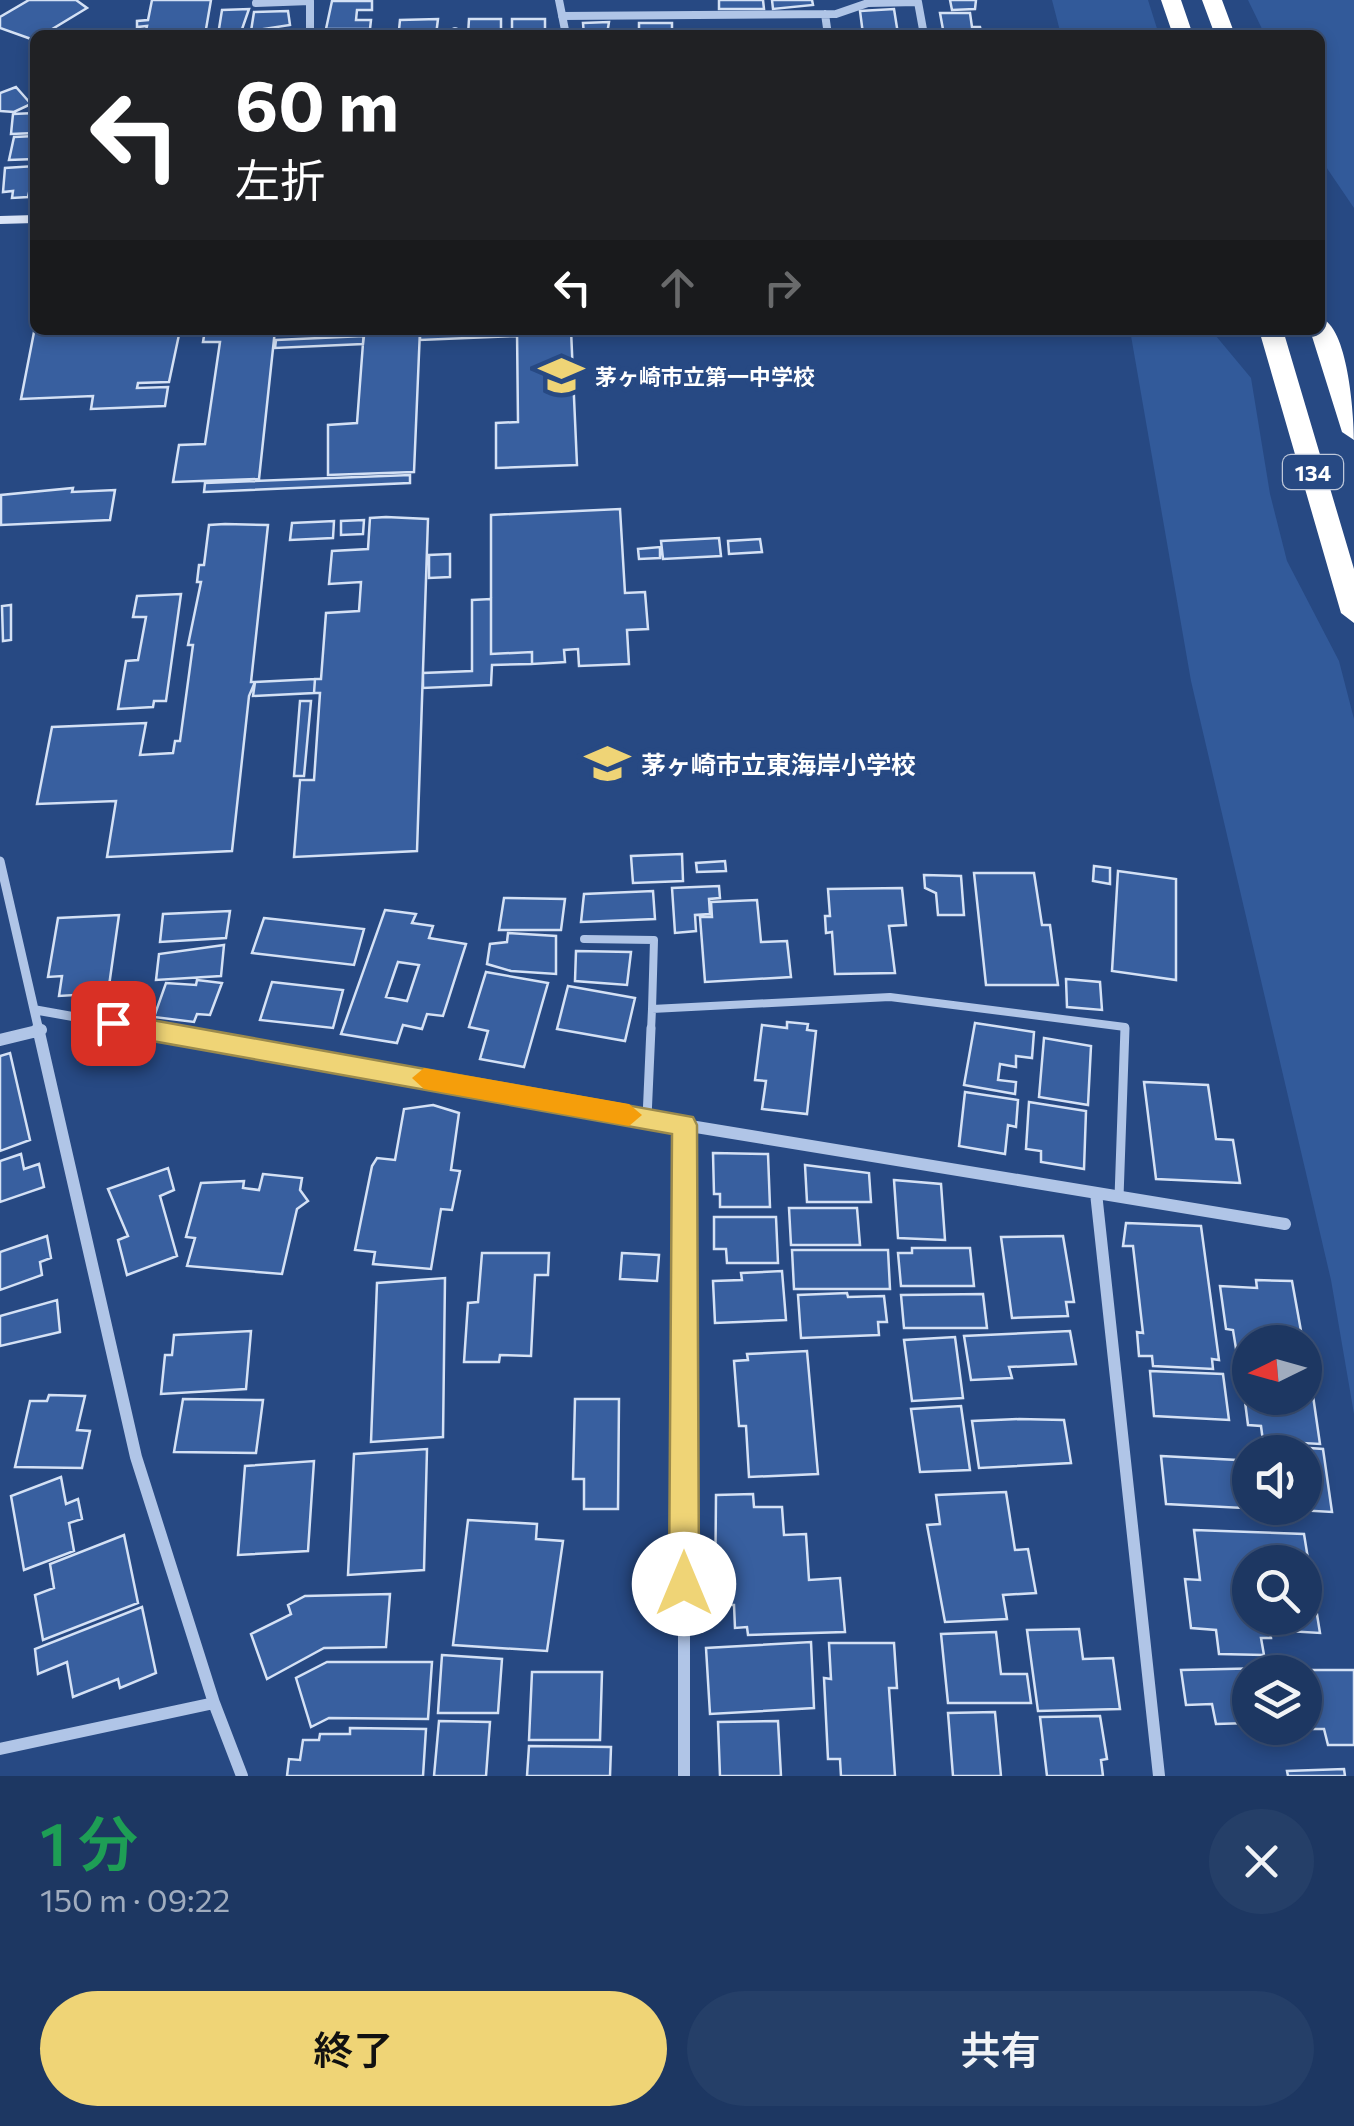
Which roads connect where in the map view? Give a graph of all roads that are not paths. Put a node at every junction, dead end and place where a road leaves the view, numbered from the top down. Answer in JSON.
{"nodes":[{"id":1,"x":559,"y":0,"type":"edge"},
{"id":2,"x":1171,"y":0,"type":"edge"},
{"id":3,"x":1212,"y":0,"type":"edge"},
{"id":4,"x":256,"y":4,"type":"dead end"},
{"id":5,"x":825,"y":14,"type":"junction"},
{"id":6,"x":562,"y":16,"type":"junction"},
{"id":7,"x":310,"y":30,"type":"edge"},
{"id":8,"x":565,"y":30,"type":"edge"},
{"id":9,"x":827,"y":30,"type":"edge"},
{"id":10,"x":923,"y":30,"type":"edge"},
{"id":11,"x":1181,"y":30,"type":"edge"},
{"id":12,"x":1223,"y":30,"type":"edge"},
{"id":13,"x":30,"y":219,"type":"edge"},
{"id":14,"x":0,"y":220,"type":"edge"},
{"id":15,"x":1273,"y":335,"type":"edge"},
{"id":16,"x":1323,"y":335,"type":"edge"},
{"id":17,"x":1354,"y":432,"type":"edge"},
{"id":18,"x":1354,"y":613,"type":"edge"},
{"id":19,"x":0,"y":862,"type":"edge"},
{"id":20,"x":584,"y":939,"type":"dead end"},
{"id":21,"x":36,"y":1010,"type":"junction"},
{"id":22,"x":652,"y":1010,"type":"junction"},
{"id":23,"x":42,"y":1030,"type":"junction"},
{"id":24,"x":0,"y":1040,"type":"edge"},
{"id":25,"x":646,"y":1118,"type":"junction"},
{"id":26,"x":684,"y":1125,"type":"junction"},
{"id":27,"x":1096,"y":1194,"type":"junction"},
{"id":28,"x":1118,"y":1197,"type":"junction"},
{"id":29,"x":1286,"y":1224,"type":"dead end"},
{"id":30,"x":214,"y":1703,"type":"junction"},
{"id":31,"x":0,"y":1749,"type":"edge"},
{"id":32,"x":242,"y":1776,"type":"edge"},
{"id":33,"x":684,"y":1776,"type":"edge"},
{"id":34,"x":1159,"y":1776,"type":"edge"}],
"edges":[{"from":1,"to":6,"type":"street"},
{"from":2,"to":11,"type":"highway"},
{"from":3,"to":12,"type":"highway"},
{"from":4,"to":7,"type":"street"},
{"from":5,"to":6,"type":"street"},
{"from":5,"to":9,"type":"street"},
{"from":5,"to":10,"type":"street"},
{"from":6,"to":8,"type":"street"},
{"from":13,"to":14,"type":"street"},
{"from":15,"to":18,"type":"highway","number":"134"},
{"from":16,"to":17,"type":"highway","number":"134"},
{"from":19,"to":21,"type":"street"},
{"from":20,"to":22,"type":"lane"},
{"from":21,"to":23,"type":"street"},
{"from":21,"to":25,"type":"street"},
{"from":22,"to":25,"type":"lane"},
{"from":22,"to":28,"type":"lane"},
{"from":23,"to":24,"type":"street"},
{"from":23,"to":30,"type":"street"},
{"from":25,"to":26,"type":"street"},
{"from":26,"to":27,"type":"street"},
{"from":26,"to":33,"type":"street"},
{"from":27,"to":28,"type":"street"},
{"from":27,"to":34,"type":"street"},
{"from":28,"to":29,"type":"street"},
{"from":30,"to":31,"type":"street"},
{"from":30,"to":32,"type":"street"}]}
